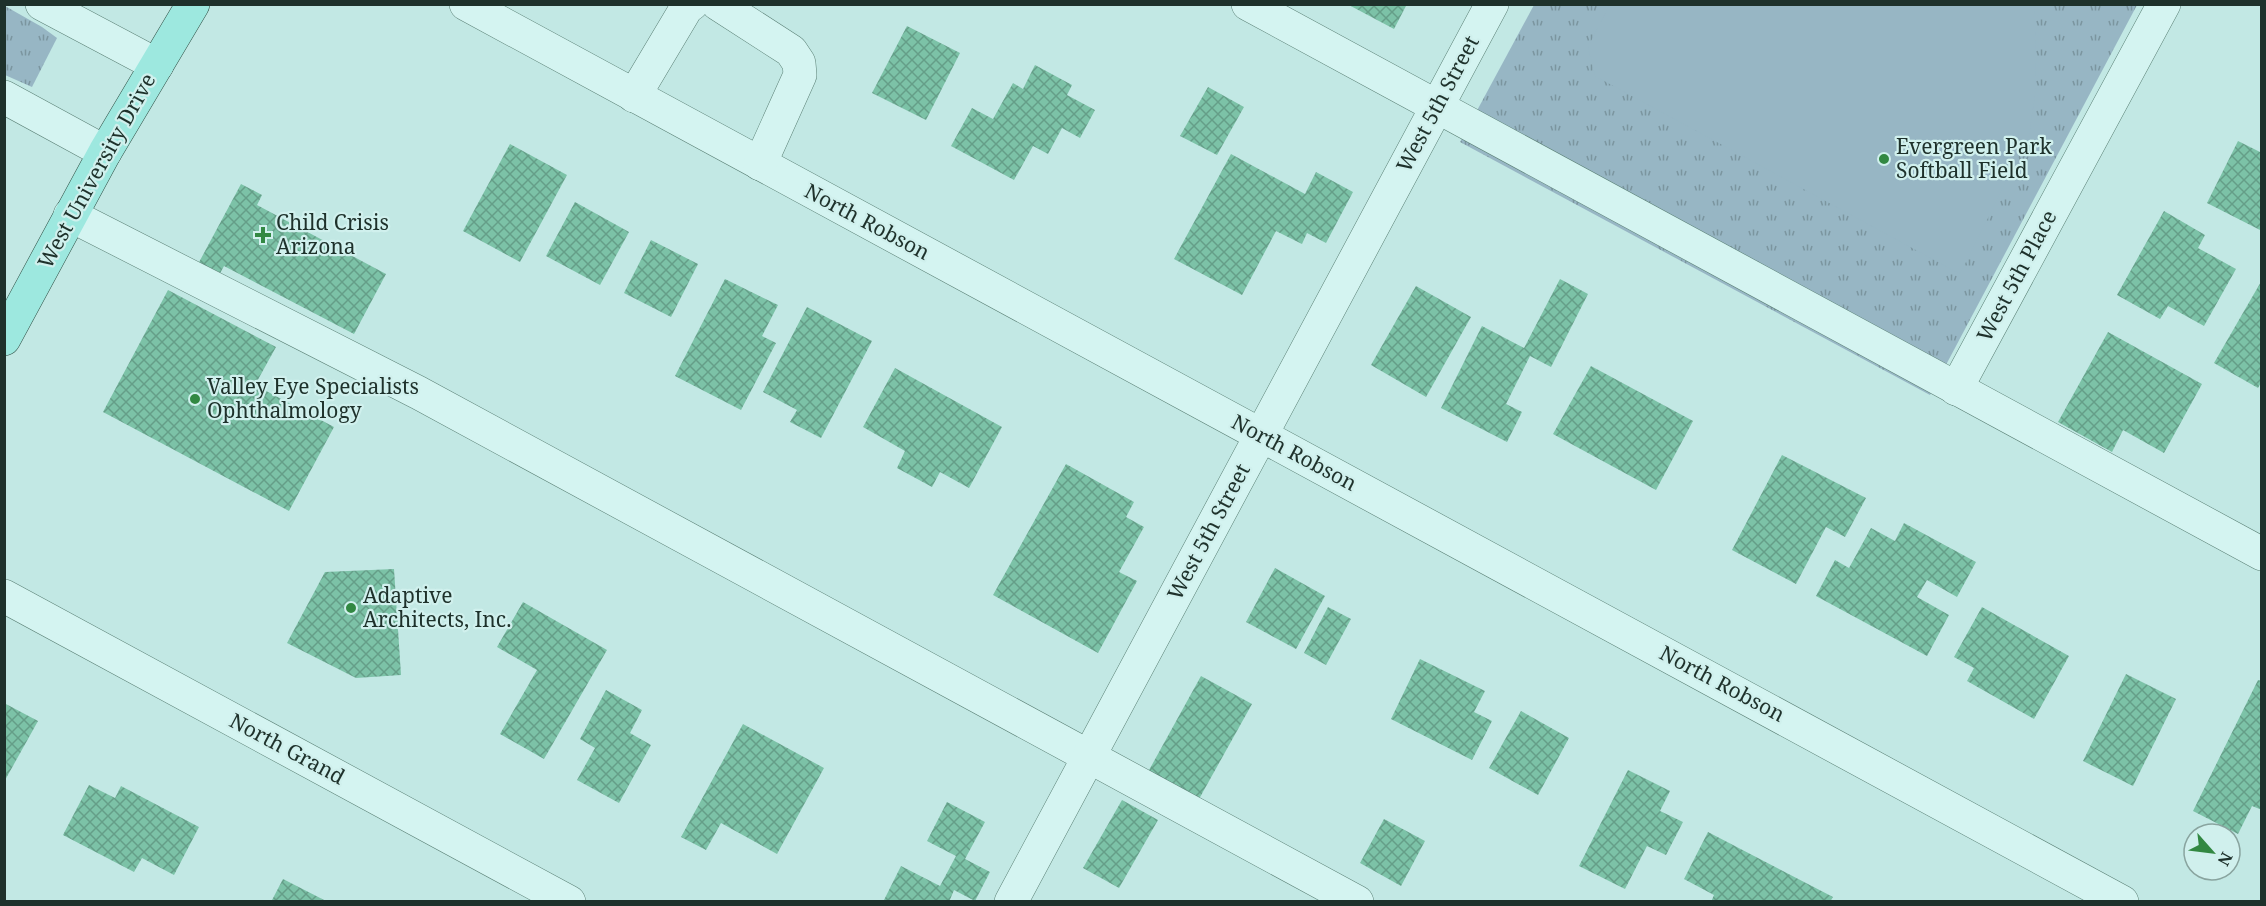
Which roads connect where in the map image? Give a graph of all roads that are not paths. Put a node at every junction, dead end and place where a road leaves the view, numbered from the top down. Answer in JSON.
{"nodes":[{"id":1,"x":42,"y":4,"type":"edge"},
{"id":2,"x":193,"y":4,"type":"edge"},
{"id":3,"x":466,"y":4,"type":"edge"},
{"id":4,"x":692,"y":4,"type":"edge"},
{"id":5,"x":718,"y":4,"type":"edge"},
{"id":6,"x":1248,"y":4,"type":"edge"},
{"id":7,"x":1492,"y":4,"type":"edge"},
{"id":8,"x":2164,"y":4,"type":"edge"},
{"id":9,"x":157,"y":65,"type":"junction"},
{"id":10,"x":634,"y":96,"type":"junction"},
{"id":11,"x":4,"y":97,"type":"edge"},
{"id":12,"x":1437,"y":108,"type":"junction"},
{"id":13,"x":105,"y":152,"type":"junction"},
{"id":14,"x":760,"y":164,"type":"junction"},
{"id":15,"x":70,"y":215,"type":"junction"},
{"id":16,"x":4,"y":339,"type":"edge"},
{"id":17,"x":1956,"y":389,"type":"junction"},
{"id":18,"x":1261,"y":435,"type":"junction"},
{"id":19,"x":2262,"y":554,"type":"edge"},
{"id":20,"x":4,"y":596,"type":"edge"},
{"id":21,"x":1089,"y":756,"type":"junction"},
{"id":22,"x":569,"y":902,"type":"edge"},
{"id":23,"x":1011,"y":902,"type":"edge"},
{"id":24,"x":1357,"y":902,"type":"edge"},
{"id":25,"x":2122,"y":902,"type":"edge"}],
"edges":[{"from":1,"to":9,"type":"street"},
{"from":2,"to":9,"type":"main road","name":"West University Drive"},
{"from":3,"to":10,"type":"street","name":"North Robson"},
{"from":4,"to":10,"type":"street"},
{"from":5,"to":14,"type":"street"},
{"from":6,"to":12,"type":"street"},
{"from":7,"to":12,"type":"street","name":"West 5th Street"},
{"from":8,"to":17,"type":"street","name":"West 5th Place"},
{"from":9,"to":13,"type":"main road","name":"West University Drive"},
{"from":10,"to":14,"type":"street","name":"North Robson"},
{"from":11,"to":13,"type":"street"},
{"from":12,"to":17,"type":"street"},
{"from":12,"to":18,"type":"street","name":"West 5th Street"},
{"from":13,"to":15,"type":"main road","name":"West University Drive"},
{"from":14,"to":18,"type":"street","name":"North Robson"},
{"from":15,"to":16,"type":"main road","name":"West University Drive"},
{"from":15,"to":21,"type":"street"},
{"from":17,"to":19,"type":"street"},
{"from":18,"to":21,"type":"street","name":"West 5th Street"},
{"from":18,"to":25,"type":"street","name":"North Robson"},
{"from":20,"to":22,"type":"street","name":"North Grand"},
{"from":21,"to":23,"type":"street","name":"West 5th Street"},
{"from":21,"to":24,"type":"street"}]}
